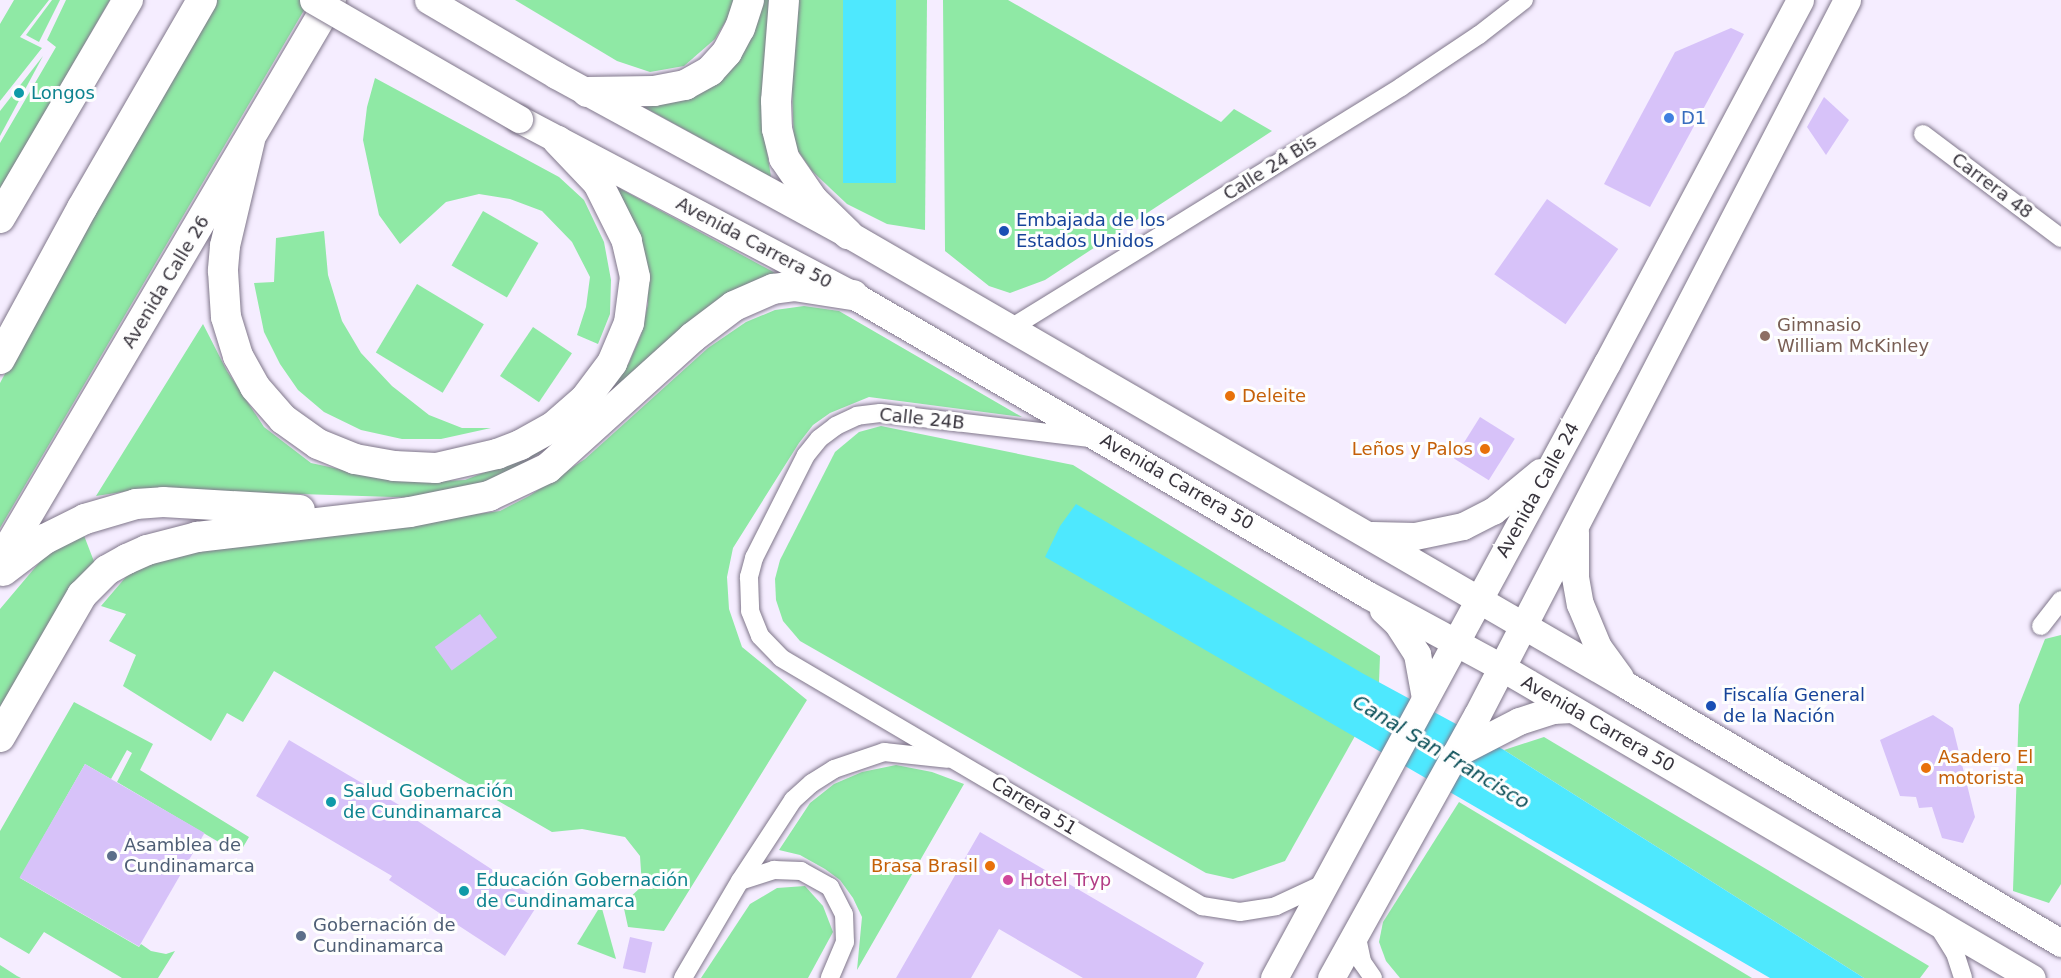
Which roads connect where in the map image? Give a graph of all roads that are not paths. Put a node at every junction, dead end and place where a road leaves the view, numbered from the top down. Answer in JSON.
{"nodes":[{"id":1,"x":128,"y":0,"type":"edge"},
{"id":2,"x":202,"y":0,"type":"edge"},
{"id":3,"x":314,"y":0,"type":"edge"},
{"id":4,"x":330,"y":0,"type":"edge"},
{"id":5,"x":428,"y":0,"type":"edge"},
{"id":6,"x":749,"y":0,"type":"edge"},
{"id":7,"x":784,"y":0,"type":"edge"},
{"id":8,"x":1524,"y":0,"type":"edge"},
{"id":9,"x":1800,"y":0,"type":"edge"},
{"id":10,"x":1847,"y":0,"type":"edge"},
{"id":11,"x":587,"y":92,"type":"junction"},
{"id":12,"x":1923,"y":134,"type":"dead end"},
{"id":13,"x":250,"y":140,"type":"junction"},
{"id":14,"x":558,"y":141,"type":"junction"},
{"id":15,"x":0,"y":218,"type":"edge"},
{"id":16,"x":848,"y":234,"type":"junction"},
{"id":17,"x":2061,"y":238,"type":"edge"},
{"id":18,"x":853,"y":295,"type":"junction"},
{"id":19,"x":1011,"y":328,"type":"junction"},
{"id":20,"x":0,"y":359,"type":"edge"},
{"id":21,"x":1103,"y":439,"type":"junction"},
{"id":22,"x":1556,"y":456,"type":"junction"},
{"id":23,"x":372,"y":514,"type":"junction"},
{"id":24,"x":1576,"y":524,"type":"junction"},
{"id":25,"x":1366,"y":534,"type":"junction"},
{"id":26,"x":0,"y":562,"type":"edge"},
{"id":27,"x":0,"y":573,"type":"edge"},
{"id":28,"x":1368,"y":595,"type":"junction"},
{"id":29,"x":1478,"y":599,"type":"junction"},
{"id":30,"x":2061,"y":600,"type":"edge"},
{"id":31,"x":1523,"y":625,"type":"junction"},
{"id":32,"x":2041,"y":626,"type":"dead end"},
{"id":33,"x":760,"y":636,"type":"joint"},
{"id":34,"x":1455,"y":642,"type":"junction"},
{"id":35,"x":1501,"y":668,"type":"junction"},
{"id":36,"x":1626,"y":685,"type":"junction"},
{"id":37,"x":1425,"y":698,"type":"junction"},
{"id":38,"x":1572,"y":709,"type":"junction"},
{"id":39,"x":0,"y":737,"type":"edge"},
{"id":40,"x":1455,"y":754,"type":"junction"},
{"id":41,"x":956,"y":760,"type":"junction"},
{"id":42,"x":740,"y":881,"type":"junction"},
{"id":43,"x":1325,"y":883,"type":"junction"},
{"id":44,"x":1936,"y":922,"type":"junction"},
{"id":45,"x":1356,"y":933,"type":"junction"},
{"id":46,"x":2061,"y":943,"type":"edge"},
{"id":47,"x":683,"y":978,"type":"edge"},
{"id":48,"x":830,"y":978,"type":"edge"},
{"id":49,"x":1274,"y":978,"type":"edge"},
{"id":50,"x":1331,"y":978,"type":"edge"},
{"id":51,"x":1373,"y":978,"type":"edge"},
{"id":52,"x":1963,"y":978,"type":"edge"},
{"id":53,"x":2032,"y":978,"type":"edge"}],
"edges":[{"from":1,"to":15,"type":"main road"},
{"from":2,"to":20,"type":"main road"},
{"from":3,"to":14,"type":"main road","name":"Avenida Carrera 50","bridge":true},
{"from":4,"to":13,"type":"main road","name":"Avenida Calle 26"},
{"from":5,"to":11,"type":"main road"},
{"from":6,"to":11,"type":"main road"},
{"from":7,"to":16,"type":"main road"},
{"from":8,"to":19,"type":"street","name":"Calle 24 Bis"},
{"from":9,"to":22,"type":"main road","name":"Avenida Calle 24"},
{"from":10,"to":24,"type":"main road"},
{"from":11,"to":16,"type":"main road"},
{"from":12,"to":17,"type":"street","name":"Carrera 48"},
{"from":13,"to":14,"type":"main road"},
{"from":13,"to":26,"type":"main road","name":"Avenida Calle 26"},
{"from":14,"to":18,"type":"main road","name":"Avenida Carrera 50"},
{"from":16,"to":19,"type":"main road"},
{"from":18,"to":21,"type":"main road","name":"Avenida Carrera 50"},
{"from":18,"to":23,"type":"main road"},
{"from":19,"to":25,"type":"main road"},
{"from":21,"to":28,"type":"main road","name":"Avenida Carrera 50"},
{"from":21,"to":33,"type":"street","name":"Calle 24B"},
{"from":22,"to":25,"type":"main road"},
{"from":22,"to":29,"type":"main road","name":"Avenida Calle 24"},
{"from":23,"to":27,"type":"main road"},
{"from":23,"to":39,"type":"main road"},
{"from":24,"to":31,"type":"main road"},
{"from":24,"to":36,"type":"main road"},
{"from":25,"to":29,"type":"main road"},
{"from":28,"to":34,"type":"main road","name":"Avenida Carrera 50"},
{"from":28,"to":37,"type":"main road"},
{"from":29,"to":31,"type":"main road"},
{"from":29,"to":34,"type":"main road","name":"Avenida Calle 24"},
{"from":30,"to":32,"type":"street"},
{"from":31,"to":35,"type":"main road"},
{"from":31,"to":36,"type":"main road"},
{"from":33,"to":41,"type":"street","name":"Carrera 51"},
{"from":34,"to":35,"type":"main road","name":"Avenida Carrera 50"},
{"from":34,"to":37,"type":"main road","name":"Avenida Calle 24"},
{"from":35,"to":38,"type":"main road","name":"Avenida Carrera 50"},
{"from":35,"to":40,"type":"main road"},
{"from":36,"to":46,"type":"main road"},
{"from":37,"to":43,"type":"main road","name":"Avenida Calle 24"},
{"from":38,"to":40,"type":"main road"},
{"from":38,"to":44,"type":"main road","name":"Avenida Carrera 50"},
{"from":40,"to":45,"type":"main road"},
{"from":41,"to":42,"type":"street"},
{"from":41,"to":43,"type":"street","name":"Carrera 51"},
{"from":42,"to":47,"type":"street"},
{"from":42,"to":48,"type":"street"},
{"from":43,"to":49,"type":"main road","name":"Avenida Calle 24"},
{"from":44,"to":52,"type":"street"},
{"from":44,"to":53,"type":"main road","name":"Avenida Carrera 50"},
{"from":45,"to":50,"type":"main road"},
{"from":45,"to":51,"type":"street"}]}
